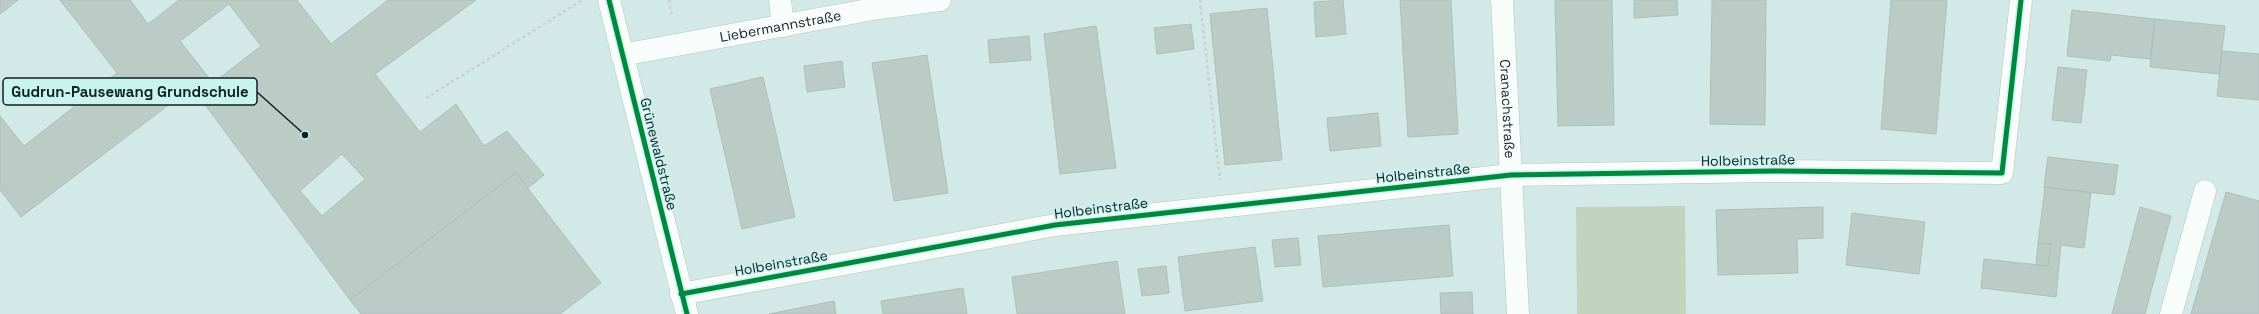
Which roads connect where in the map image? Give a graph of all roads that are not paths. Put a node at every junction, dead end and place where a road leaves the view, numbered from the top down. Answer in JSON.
{"nodes":[{"id":1,"x":609,"y":0,"type":"edge"},
{"id":2,"x":780,"y":0,"type":"edge"},
{"id":3,"x":940,"y":0,"type":"edge"},
{"id":4,"x":1502,"y":0,"type":"edge"},
{"id":5,"x":2021,"y":0,"type":"edge"},
{"id":6,"x":783,"y":26,"type":"junction"},
{"id":7,"x":622,"y":55,"type":"junction"},
{"id":8,"x":1512,"y":176,"type":"junction"},
{"id":9,"x":2205,"y":191,"type":"dead end"},
{"id":10,"x":684,"y":304,"type":"edge"},
{"id":11,"x":1518,"y":314,"type":"edge"},
{"id":12,"x":2171,"y":314,"type":"edge"}],
"edges":[{"from":1,"to":7,"type":"street","name":"Grünewaldstraße"},
{"from":2,"to":6,"type":"street"},
{"from":3,"to":6,"type":"street","name":"Liebermannstraße"},
{"from":4,"to":8,"type":"street","name":"Cranachstraße"},
{"from":5,"to":8,"type":"street","name":"Holbeinstraße"},
{"from":6,"to":7,"type":"street","name":"Liebermannstraße"},
{"from":7,"to":10,"type":"street","name":"Grünewaldstraße"},
{"from":8,"to":10,"type":"street","name":"Holbeinstraße"},
{"from":8,"to":11,"type":"street","name":"Cranachstraße"},
{"from":9,"to":12,"type":"street"}]}
